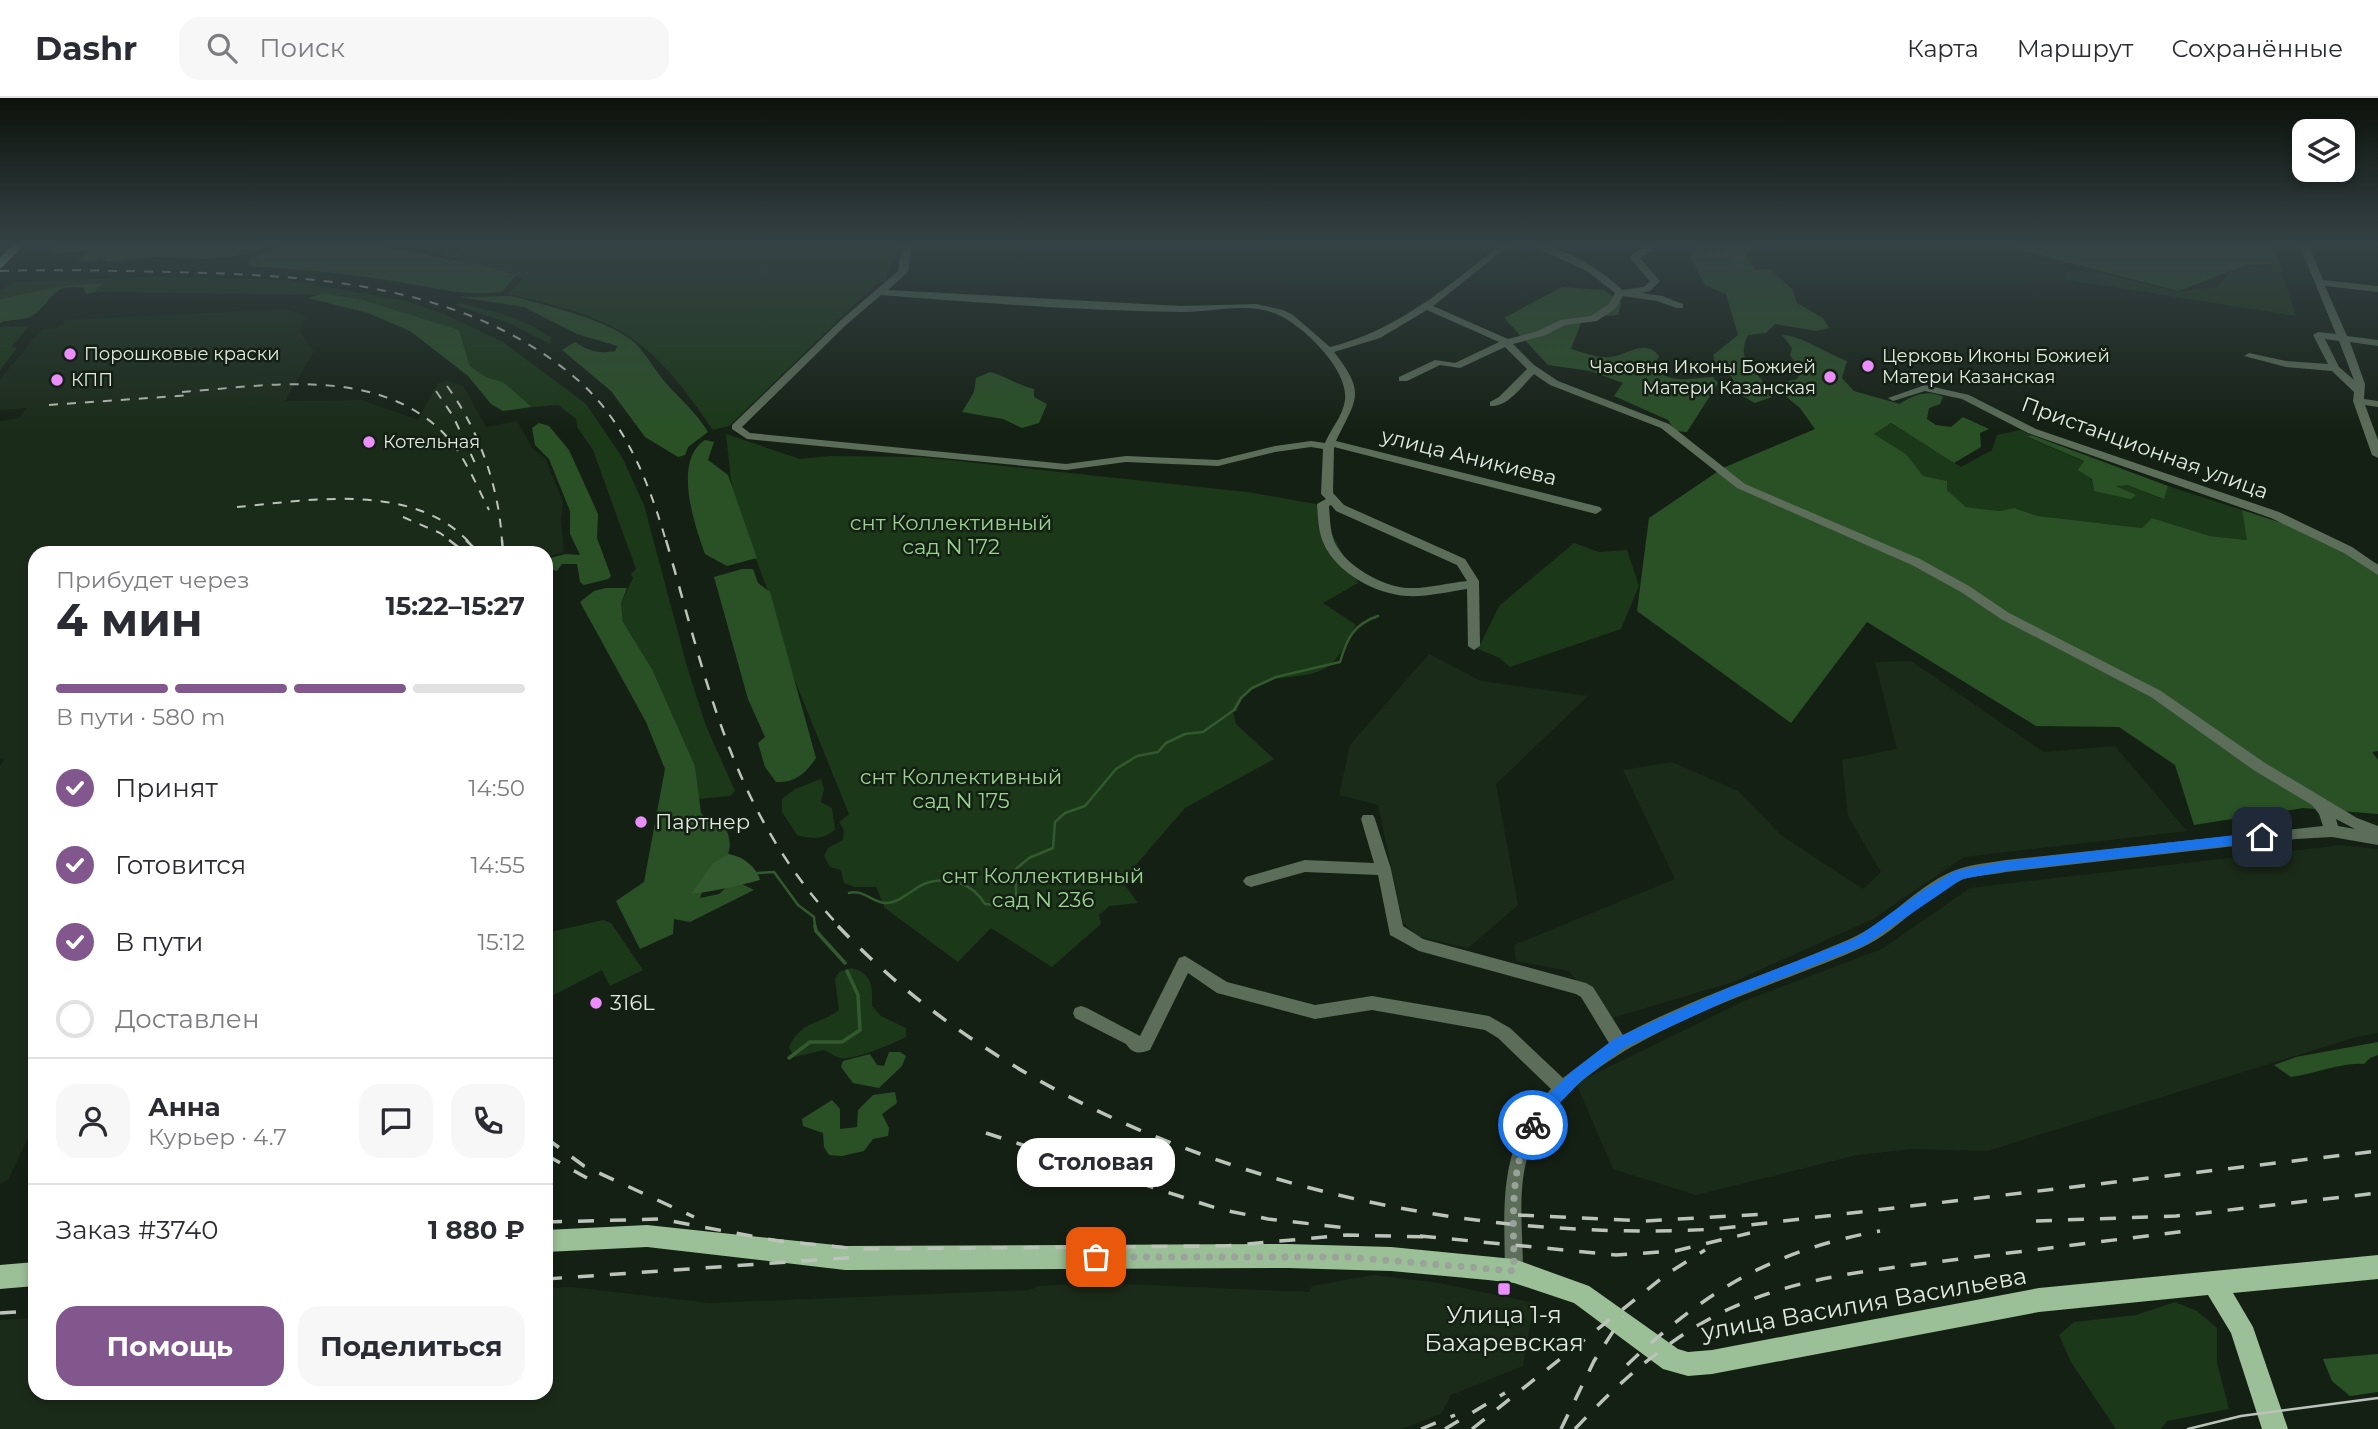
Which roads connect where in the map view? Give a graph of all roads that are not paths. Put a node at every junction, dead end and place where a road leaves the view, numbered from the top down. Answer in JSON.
{"nodes":[{"id":1,"x":863,"y":306,"type":"edge"},
{"id":2,"x":1102,"y":306,"type":"edge"},
{"id":3,"x":1613,"y":306,"type":"edge"},
{"id":4,"x":2330,"y":306,"type":"edge"},
{"id":5,"x":1428,"y":307,"type":"joint"},
{"id":6,"x":2346,"y":339,"type":"junction"},
{"id":7,"x":2378,"y":342,"type":"edge"},
{"id":8,"x":1506,"y":343,"type":"junction"},
{"id":9,"x":1328,"y":351,"type":"junction"},
{"id":10,"x":2249,"y":356,"type":"dead end"},
{"id":11,"x":1534,"y":368,"type":"junction"},
{"id":12,"x":2335,"y":368,"type":"junction"},
{"id":13,"x":1403,"y":379,"type":"dead end"},
{"id":14,"x":2358,"y":396,"type":"junction"},
{"id":15,"x":1893,"y":398,"type":"dead end"},
{"id":16,"x":1494,"y":404,"type":"dead end"},
{"id":17,"x":2378,"y":404,"type":"edge"},
{"id":18,"x":1332,"y":441,"type":"junction"},
{"id":19,"x":2378,"y":455,"type":"edge"},
{"id":20,"x":1333,"y":500,"type":"junction"},
{"id":21,"x":1596,"y":510,"type":"dead end"},
{"id":22,"x":2378,"y":570,"type":"edge"},
{"id":23,"x":1473,"y":584,"type":"junction"},
{"id":24,"x":1474,"y":646,"type":"dead end"},
{"id":25,"x":2317,"y":801,"type":"junction"},
{"id":26,"x":1368,"y":819,"type":"dead end"},
{"id":27,"x":2332,"y":831,"type":"junction"},
{"id":28,"x":2378,"y":832,"type":"edge"},
{"id":29,"x":2378,"y":839,"type":"edge"},
{"id":30,"x":1384,"y":869,"type":"junction"},
{"id":31,"x":1251,"y":881,"type":"dead end"},
{"id":32,"x":1081,"y":1013,"type":"dead end"},
{"id":33,"x":1619,"y":1044,"type":"junction"},
{"id":34,"x":1563,"y":1089,"type":"junction"},
{"id":35,"x":553,"y":1241,"type":"edge"},
{"id":36,"x":2378,"y":1267,"type":"edge"},
{"id":37,"x":1514,"y":1271,"type":"junction"},
{"id":38,"x":28,"y":1275,"type":"edge"},
{"id":39,"x":0,"y":1277,"type":"edge"},
{"id":40,"x":2213,"y":1282,"type":"junction"},
{"id":41,"x":2276,"y":1429,"type":"edge"}],
"edges":[{"from":1,"to":18,"type":"street"},
{"from":2,"to":9,"type":"street"},
{"from":3,"to":8,"type":"street"},
{"from":4,"to":6,"type":"street"},
{"from":5,"to":8,"type":"street"},
{"from":5,"to":9,"type":"street"},
{"from":6,"to":7,"type":"street"},
{"from":6,"to":12,"type":"street"},
{"from":6,"to":14,"type":"street"},
{"from":8,"to":11,"type":"street"},
{"from":8,"to":13,"type":"street"},
{"from":9,"to":18,"type":"street"},
{"from":10,"to":12,"type":"street"},
{"from":11,"to":16,"type":"street"},
{"from":11,"to":25,"type":"street"},
{"from":12,"to":14,"type":"street"},
{"from":14,"to":17,"type":"street"},
{"from":14,"to":19,"type":"street"},
{"from":15,"to":22,"type":"street","name":"Пристанционная улица"},
{"from":18,"to":20,"type":"street"},
{"from":18,"to":21,"type":"street","name":"улица Аникиева"},
{"from":20,"to":23,"type":"street"},
{"from":20,"to":23,"type":"street"},
{"from":23,"to":24,"type":"street"},
{"from":25,"to":27,"type":"street"},
{"from":25,"to":28,"type":"street"},
{"from":26,"to":30,"type":"street"},
{"from":27,"to":29,"type":"street"},
{"from":27,"to":33,"type":"street"},
{"from":30,"to":31,"type":"street"},
{"from":30,"to":33,"type":"street"},
{"from":32,"to":34,"type":"street"},
{"from":33,"to":34,"type":"street"},
{"from":34,"to":37,"type":"street"},
{"from":35,"to":37,"type":"main road","name":"улица Василия Васильева"},
{"from":36,"to":40,"type":"main road","name":"улица Василия Васильева"},
{"from":37,"to":40,"type":"main road","name":"улица Василия Васильева"},
{"from":38,"to":39,"type":"main road"},
{"from":40,"to":41,"type":"main road"}]}
